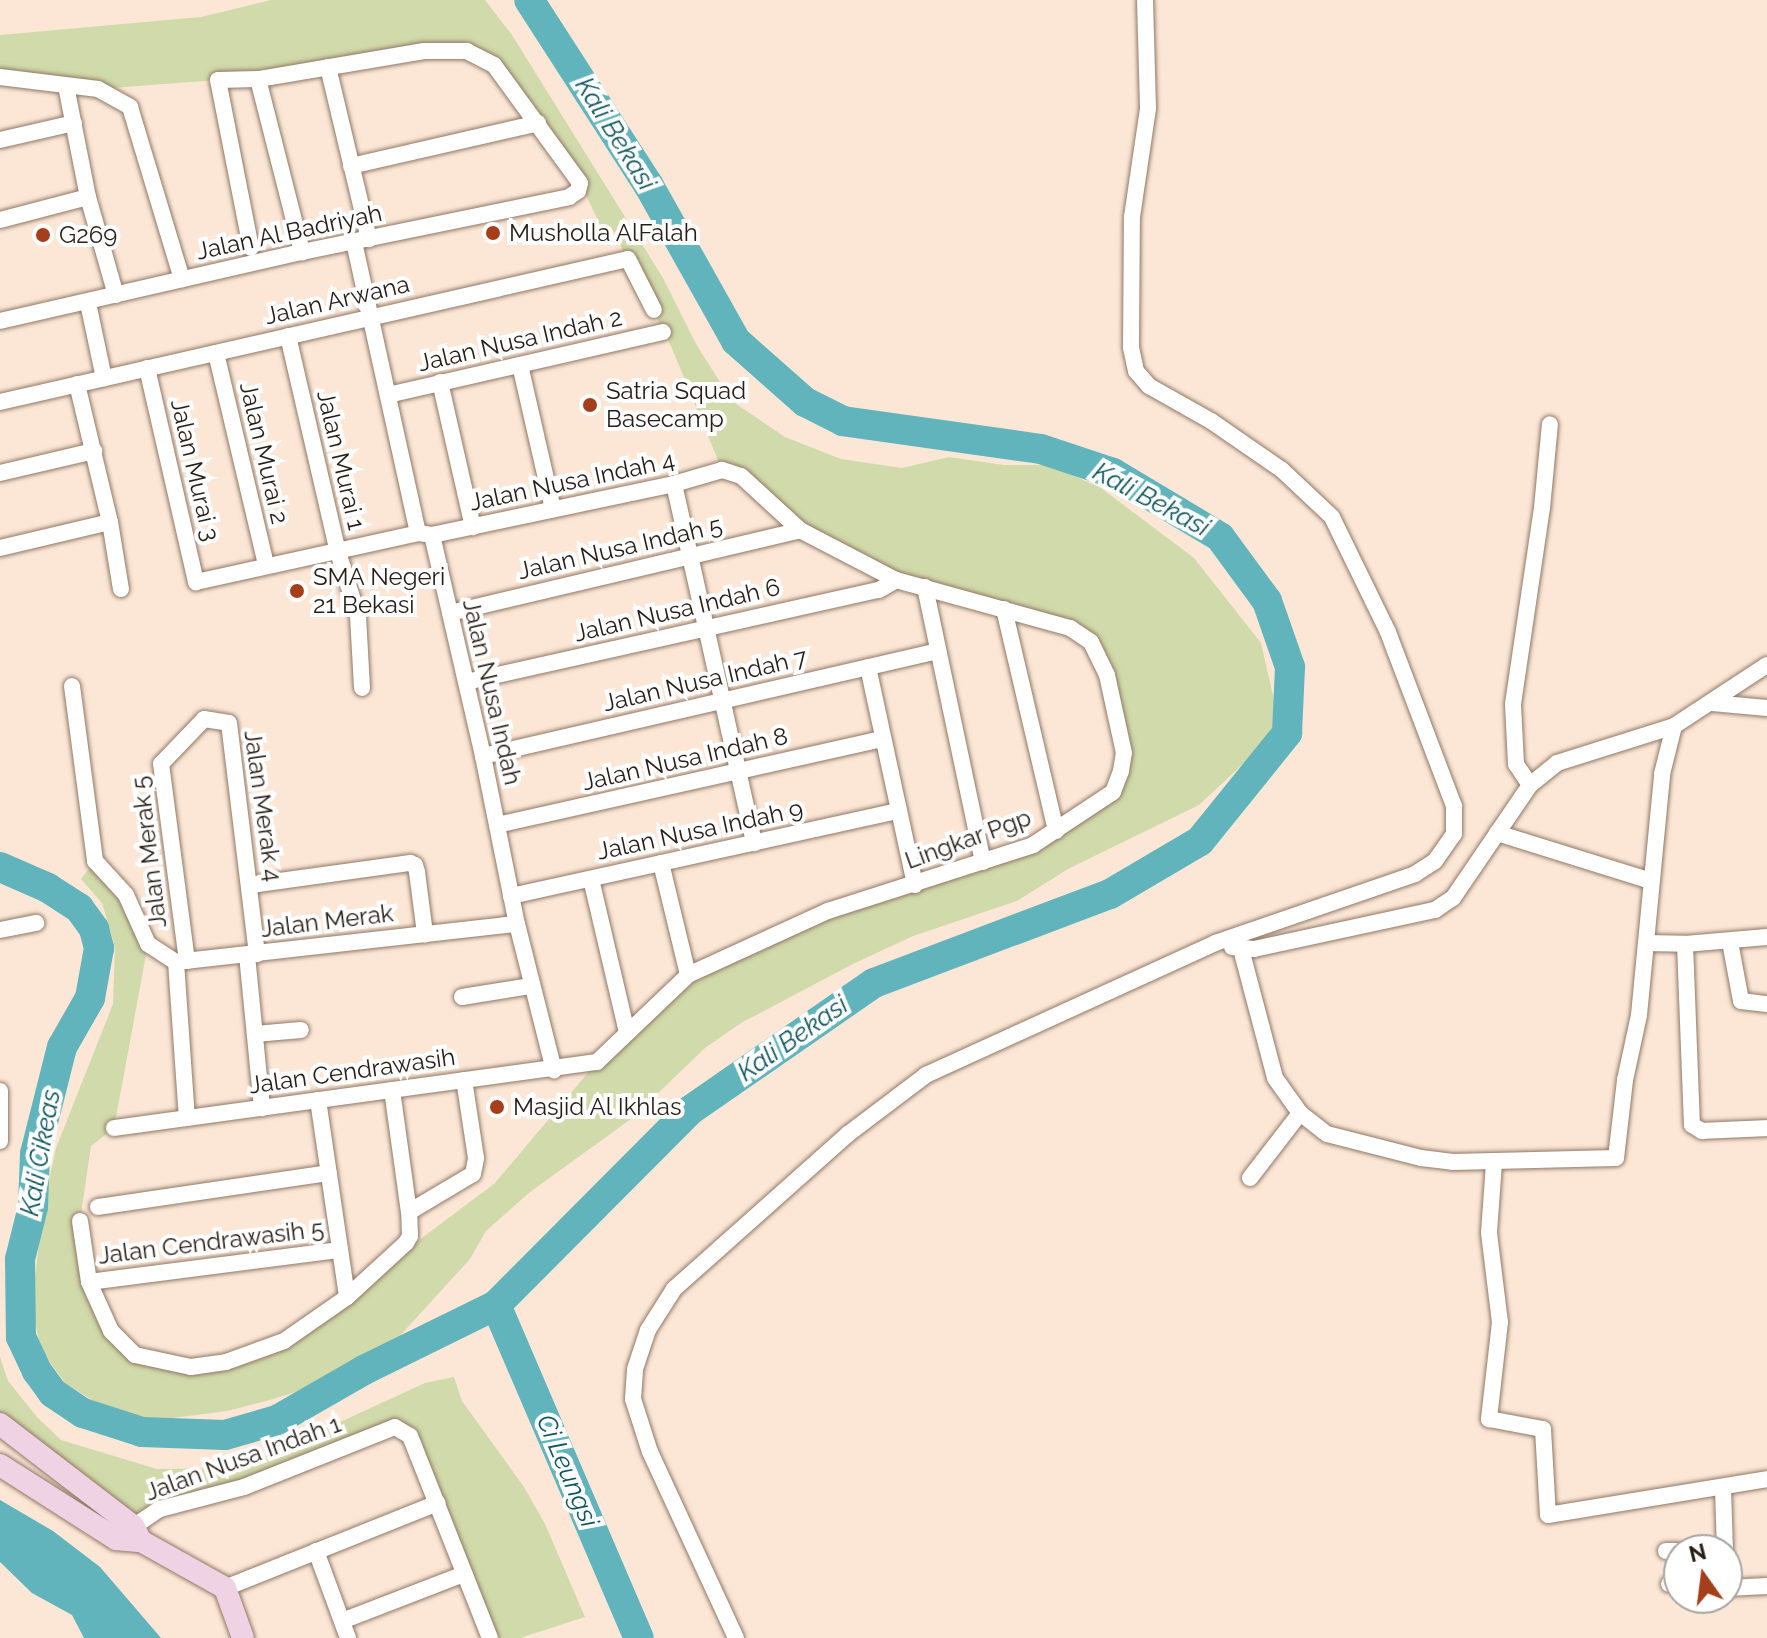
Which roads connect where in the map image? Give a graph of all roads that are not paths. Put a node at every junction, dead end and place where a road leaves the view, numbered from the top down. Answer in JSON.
{"nodes":[{"id":1,"x":1145,"y":0,"type":"edge"},
{"id":2,"x":328,"y":67,"type":"junction"},
{"id":3,"x":0,"y":77,"type":"edge"},
{"id":4,"x":258,"y":79,"type":"junction"},
{"id":5,"x":66,"y":86,"type":"junction"},
{"id":6,"x":74,"y":123,"type":"junction"},
{"id":7,"x":538,"y":123,"type":"junction"},
{"id":8,"x":0,"y":140,"type":"edge"},
{"id":9,"x":351,"y":166,"type":"junction"},
{"id":10,"x":88,"y":197,"type":"junction"},
{"id":11,"x":0,"y":220,"type":"edge"},
{"id":12,"x":361,"y":241,"type":"junction"},
{"id":13,"x":251,"y":248,"type":"dead end"},
{"id":14,"x":302,"y":252,"type":"junction"},
{"id":15,"x":182,"y":279,"type":"junction"},
{"id":16,"x":116,"y":295,"type":"junction"},
{"id":17,"x":88,"y":303,"type":"junction"},
{"id":18,"x":654,"y":310,"type":"dead end"},
{"id":19,"x":372,"y":317,"type":"junction"},
{"id":20,"x":0,"y":321,"type":"edge"},
{"id":21,"x":663,"y":332,"type":"dead end"},
{"id":22,"x":288,"y":336,"type":"junction"},
{"id":23,"x":216,"y":353,"type":"junction"},
{"id":24,"x":520,"y":365,"type":"junction"},
{"id":25,"x":147,"y":368,"type":"junction"},
{"id":26,"x":104,"y":378,"type":"junction"},
{"id":27,"x":440,"y":382,"type":"junction"},
{"id":28,"x":77,"y":384,"type":"junction"},
{"id":29,"x":388,"y":395,"type":"junction"},
{"id":30,"x":0,"y":402,"type":"edge"},
{"id":31,"x":1550,"y":424,"type":"dead end"},
{"id":32,"x":94,"y":451,"type":"junction"},
{"id":33,"x":722,"y":470,"type":"joint"},
{"id":34,"x":0,"y":473,"type":"edge"},
{"id":35,"x":674,"y":484,"type":"junction"},
{"id":36,"x":553,"y":509,"type":"junction"},
{"id":37,"x":110,"y":522,"type":"junction"},
{"id":38,"x":473,"y":527,"type":"junction"},
{"id":39,"x":800,"y":530,"type":"junction"},
{"id":40,"x":425,"y":534,"type":"junction"},
{"id":41,"x":0,"y":548,"type":"edge"},
{"id":42,"x":337,"y":549,"type":"junction"},
{"id":43,"x":690,"y":557,"type":"junction"},
{"id":44,"x":266,"y":565,"type":"junction"},
{"id":45,"x":896,"y":580,"type":"junction"},
{"id":46,"x":196,"y":582,"type":"joint"},
{"id":47,"x":925,"y":587,"type":"junction"},
{"id":48,"x":121,"y":589,"type":"dead end"},
{"id":49,"x":1004,"y":609,"type":"junction"},
{"id":50,"x":450,"y":613,"type":"junction"},
{"id":51,"x":705,"y":627,"type":"junction"},
{"id":52,"x":938,"y":651,"type":"junction"},
{"id":53,"x":1767,"y":665,"type":"edge"},
{"id":54,"x":868,"y":667,"type":"junction"},
{"id":55,"x":466,"y":682,"type":"junction"},
{"id":56,"x":72,"y":686,"type":"dead end"},
{"id":57,"x":362,"y":688,"type":"dead end"},
{"id":58,"x":723,"y":701,"type":"junction"},
{"id":59,"x":1712,"y":703,"type":"junction"},
{"id":60,"x":1767,"y":708,"type":"edge"},
{"id":61,"x":218,"y":719,"type":"joint"},
{"id":62,"x":1674,"y":726,"type":"junction"},
{"id":63,"x":883,"y":739,"type":"junction"},
{"id":64,"x":483,"y":756,"type":"junction"},
{"id":65,"x":739,"y":771,"type":"junction"},
{"id":66,"x":1530,"y":785,"type":"junction"},
{"id":67,"x":899,"y":811,"type":"junction"},
{"id":68,"x":497,"y":825,"type":"junction"},
{"id":69,"x":1056,"y":831,"type":"junction"},
{"id":70,"x":1497,"y":833,"type":"junction"},
{"id":71,"x":754,"y":843,"type":"junction"},
{"id":72,"x":983,"y":862,"type":"junction"},
{"id":73,"x":661,"y":863,"type":"junction"},
{"id":74,"x":591,"y":879,"type":"junction"},
{"id":75,"x":1651,"y":881,"type":"junction"},
{"id":76,"x":251,"y":885,"type":"junction"},
{"id":77,"x":915,"y":885,"type":"junction"},
{"id":78,"x":511,"y":896,"type":"junction"},
{"id":79,"x":36,"y":923,"type":"dead end"},
{"id":80,"x":517,"y":924,"type":"junction"},
{"id":81,"x":0,"y":930,"type":"edge"},
{"id":82,"x":425,"y":934,"type":"junction"},
{"id":83,"x":1767,"y":937,"type":"edge"},
{"id":84,"x":1730,"y":942,"type":"junction"},
{"id":85,"x":1215,"y":943,"type":"junction"},
{"id":86,"x":1646,"y":943,"type":"junction"},
{"id":87,"x":1685,"y":944,"type":"junction"},
{"id":88,"x":1241,"y":949,"type":"junction"},
{"id":89,"x":252,"y":954,"type":"junction"},
{"id":90,"x":181,"y":961,"type":"junction"},
{"id":91,"x":688,"y":975,"type":"junction"},
{"id":92,"x":531,"y":986,"type":"junction"},
{"id":93,"x":462,"y":997,"type":"dead end"},
{"id":94,"x":1767,"y":1004,"type":"edge"},
{"id":95,"x":301,"y":1030,"type":"dead end"},
{"id":96,"x":627,"y":1032,"type":"junction"},
{"id":97,"x":255,"y":1034,"type":"junction"},
{"id":98,"x":597,"y":1062,"type":"joint"},
{"id":99,"x":554,"y":1070,"type":"junction"},
{"id":100,"x":464,"y":1080,"type":"junction"},
{"id":101,"x":392,"y":1090,"type":"junction"},
{"id":102,"x":0,"y":1091,"type":"edge"},
{"id":103,"x":318,"y":1100,"type":"junction"},
{"id":104,"x":262,"y":1108,"type":"junction"},
{"id":105,"x":1300,"y":1113,"type":"junction"},
{"id":106,"x":187,"y":1118,"type":"junction"},
{"id":107,"x":114,"y":1128,"type":"dead end"},
{"id":108,"x":1767,"y":1128,"type":"edge"},
{"id":109,"x":0,"y":1141,"type":"edge"},
{"id":110,"x":1494,"y":1163,"type":"junction"},
{"id":111,"x":329,"y":1173,"type":"junction"},
{"id":112,"x":1250,"y":1178,"type":"dead end"},
{"id":113,"x":98,"y":1207,"type":"dead end"},
{"id":114,"x":409,"y":1212,"type":"junction"},
{"id":115,"x":80,"y":1221,"type":"dead end"},
{"id":116,"x":340,"y":1250,"type":"junction"},
{"id":117,"x":89,"y":1282,"type":"junction"},
{"id":118,"x":347,"y":1297,"type":"junction"},
{"id":119,"x":0,"y":1424,"type":"edge"},
{"id":120,"x":0,"y":1465,"type":"edge"},
{"id":121,"x":1767,"y":1479,"type":"edge"},
{"id":122,"x":1723,"y":1488,"type":"junction"},
{"id":123,"x":438,"y":1503,"type":"junction"},
{"id":124,"x":1724,"y":1534,"type":"edge"},
{"id":125,"x":130,"y":1535,"type":"junction"},
{"id":126,"x":316,"y":1551,"type":"junction"},
{"id":127,"x":464,"y":1574,"type":"junction"},
{"id":128,"x":1767,"y":1586,"type":"edge"},
{"id":129,"x":1743,"y":1587,"type":"edge"},
{"id":130,"x":225,"y":1588,"type":"junction"},
{"id":131,"x":342,"y":1621,"type":"junction"},
{"id":132,"x":243,"y":1638,"type":"edge"},
{"id":133,"x":348,"y":1638,"type":"edge"},
{"id":134,"x":490,"y":1638,"type":"edge"},
{"id":135,"x":736,"y":1638,"type":"edge"}],
"edges":[{"from":1,"to":85,"type":"street"},
{"from":2,"to":4,"type":"street"},
{"from":2,"to":7,"type":"street"},
{"from":2,"to":9,"type":"street","name":"Jalan Nusa Indah"},
{"from":3,"to":5,"type":"street"},
{"from":4,"to":13,"type":"street"},
{"from":4,"to":14,"type":"street"},
{"from":5,"to":6,"type":"street"},
{"from":5,"to":15,"type":"street"},
{"from":6,"to":8,"type":"street"},
{"from":6,"to":10,"type":"street"},
{"from":7,"to":9,"type":"street"},
{"from":7,"to":12,"type":"street","name":"Jalan Al Badriyah"},
{"from":9,"to":12,"type":"street","name":"Jalan Nusa Indah"},
{"from":10,"to":11,"type":"street"},
{"from":10,"to":16,"type":"street"},
{"from":12,"to":14,"type":"street","name":"Jalan Al Badriyah"},
{"from":12,"to":19,"type":"street","name":"Jalan Nusa Indah"},
{"from":14,"to":15,"type":"street","name":"Jalan Al Badriyah"},
{"from":15,"to":16,"type":"street","name":"Jalan Al Badriyah"},
{"from":16,"to":17,"type":"street","name":"Jalan Al Badriyah"},
{"from":17,"to":20,"type":"street","name":"Jalan Al Badriyah"},
{"from":17,"to":26,"type":"street"},
{"from":18,"to":19,"type":"street","name":"Jalan Arwana"},
{"from":19,"to":22,"type":"street","name":"Jalan Arwana"},
{"from":19,"to":29,"type":"street","name":"Jalan Nusa Indah"},
{"from":21,"to":24,"type":"street","name":"Jalan Nusa Indah 2"},
{"from":22,"to":23,"type":"street","name":"Jalan Arwana"},
{"from":22,"to":42,"type":"street","name":"Jalan Murai 1"},
{"from":23,"to":25,"type":"street","name":"Jalan Arwana"},
{"from":23,"to":44,"type":"street","name":"Jalan Murai 2"},
{"from":24,"to":27,"type":"street","name":"Jalan Nusa Indah 2"},
{"from":24,"to":36,"type":"street"},
{"from":25,"to":26,"type":"street","name":"Jalan Arwana"},
{"from":25,"to":46,"type":"street","name":"Jalan Murai 3"},
{"from":26,"to":28,"type":"street","name":"Jalan Arwana"},
{"from":27,"to":29,"type":"street","name":"Jalan Nusa Indah 2"},
{"from":27,"to":38,"type":"street"},
{"from":28,"to":30,"type":"street","name":"Jalan Arwana"},
{"from":28,"to":32,"type":"street"},
{"from":29,"to":40,"type":"street","name":"Jalan Nusa Indah"},
{"from":31,"to":66,"type":"street"},
{"from":32,"to":34,"type":"street"},
{"from":32,"to":37,"type":"street"},
{"from":33,"to":35,"type":"street","name":"Jalan Nusa Indah 4"},
{"from":33,"to":39,"type":"street","name":"Lingkar Pgp"},
{"from":35,"to":36,"type":"street","name":"Jalan Nusa Indah 4"},
{"from":35,"to":43,"type":"street"},
{"from":36,"to":38,"type":"street","name":"Jalan Nusa Indah 4"},
{"from":37,"to":41,"type":"street"},
{"from":37,"to":48,"type":"street"},
{"from":38,"to":40,"type":"street","name":"Jalan Nusa Indah 4"},
{"from":39,"to":43,"type":"street","name":"Jalan Nusa Indah 5"},
{"from":39,"to":45,"type":"street","name":"Lingkar Pgp"},
{"from":40,"to":42,"type":"street","name":"Jalan Nusa Indah 4"},
{"from":40,"to":50,"type":"street","name":"Jalan Nusa Indah"},
{"from":42,"to":44,"type":"street","name":"Jalan Nusa Indah 4"},
{"from":42,"to":57,"type":"street","name":"Jalan Murai 1"},
{"from":43,"to":50,"type":"street","name":"Jalan Nusa Indah 5"},
{"from":43,"to":51,"type":"street"},
{"from":44,"to":46,"type":"street","name":"Jalan Nusa Indah 4"},
{"from":45,"to":47,"type":"street","name":"Lingkar Pgp"},
{"from":45,"to":51,"type":"street","name":"Jalan Nusa Indah 6"},
{"from":47,"to":49,"type":"street","name":"Lingkar Pgp"},
{"from":47,"to":52,"type":"street"},
{"from":49,"to":69,"type":"street"},
{"from":49,"to":69,"type":"street","name":"Lingkar Pgp"},
{"from":50,"to":55,"type":"street","name":"Jalan Nusa Indah"},
{"from":51,"to":55,"type":"street","name":"Jalan Nusa Indah 6"},
{"from":51,"to":58,"type":"street"},
{"from":52,"to":54,"type":"street","name":"Jalan Nusa Indah 7"},
{"from":52,"to":72,"type":"street"},
{"from":53,"to":59,"type":"street"},
{"from":54,"to":58,"type":"street","name":"Jalan Nusa Indah 7"},
{"from":54,"to":63,"type":"street"},
{"from":55,"to":64,"type":"street","name":"Jalan Nusa Indah"},
{"from":56,"to":90,"type":"street"},
{"from":58,"to":64,"type":"street","name":"Jalan Nusa Indah 7"},
{"from":58,"to":65,"type":"street"},
{"from":59,"to":60,"type":"street"},
{"from":59,"to":62,"type":"street"},
{"from":61,"to":76,"type":"street","name":"Jalan Merak 4"},
{"from":61,"to":90,"type":"street","name":"Jalan Merak 5"},
{"from":62,"to":66,"type":"street"},
{"from":62,"to":75,"type":"street"},
{"from":63,"to":65,"type":"street","name":"Jalan Nusa Indah 8"},
{"from":63,"to":67,"type":"street"},
{"from":64,"to":68,"type":"street","name":"Jalan Nusa Indah"},
{"from":65,"to":68,"type":"street","name":"Jalan Nusa Indah 8"},
{"from":65,"to":71,"type":"street"},
{"from":66,"to":70,"type":"street"},
{"from":67,"to":71,"type":"street","name":"Jalan Nusa Indah 9"},
{"from":67,"to":77,"type":"street"},
{"from":68,"to":78,"type":"street","name":"Jalan Nusa Indah"},
{"from":69,"to":72,"type":"street","name":"Lingkar Pgp"},
{"from":70,"to":75,"type":"street"},
{"from":70,"to":88,"type":"street"},
{"from":71,"to":73,"type":"street","name":"Jalan Nusa Indah 9"},
{"from":72,"to":77,"type":"street","name":"Lingkar Pgp"},
{"from":73,"to":74,"type":"street","name":"Jalan Nusa Indah 9"},
{"from":73,"to":91,"type":"street"},
{"from":74,"to":78,"type":"street","name":"Jalan Nusa Indah 9"},
{"from":74,"to":96,"type":"street"},
{"from":75,"to":86,"type":"street"},
{"from":76,"to":82,"type":"street"},
{"from":76,"to":89,"type":"street","name":"Jalan Merak 4"},
{"from":77,"to":91,"type":"street","name":"Lingkar Pgp"},
{"from":78,"to":80,"type":"street","name":"Jalan Nusa Indah"},
{"from":79,"to":81,"type":"street"},
{"from":80,"to":82,"type":"street","name":"Jalan Merak"},
{"from":80,"to":92,"type":"street","name":"Jalan Nusa Indah"},
{"from":82,"to":89,"type":"street","name":"Jalan Merak"},
{"from":83,"to":84,"type":"street"},
{"from":84,"to":87,"type":"street"},
{"from":84,"to":94,"type":"street"},
{"from":85,"to":88,"type":"street"},
{"from":85,"to":135,"type":"street"},
{"from":86,"to":87,"type":"street"},
{"from":86,"to":110,"type":"street"},
{"from":87,"to":108,"type":"street"},
{"from":88,"to":105,"type":"street"},
{"from":89,"to":90,"type":"street","name":"Jalan Merak"},
{"from":89,"to":97,"type":"street","name":"Jalan Merak 4"},
{"from":90,"to":106,"type":"street"},
{"from":91,"to":96,"type":"street","name":"Lingkar Pgp"},
{"from":92,"to":93,"type":"street"},
{"from":92,"to":99,"type":"street","name":"Jalan Nusa Indah"},
{"from":95,"to":97,"type":"street"},
{"from":96,"to":98,"type":"street","name":"Lingkar Pgp"},
{"from":97,"to":104,"type":"street","name":"Jalan Merak 4"},
{"from":98,"to":99,"type":"street","name":"Jalan Cendrawasih"},
{"from":99,"to":100,"type":"street","name":"Jalan Cendrawasih"},
{"from":100,"to":101,"type":"street","name":"Jalan Cendrawasih"},
{"from":100,"to":114,"type":"street"},
{"from":101,"to":103,"type":"street","name":"Jalan Cendrawasih"},
{"from":101,"to":114,"type":"street"},
{"from":102,"to":109,"type":"street"},
{"from":103,"to":104,"type":"street","name":"Jalan Cendrawasih"},
{"from":103,"to":111,"type":"street"},
{"from":104,"to":106,"type":"street","name":"Jalan Cendrawasih"},
{"from":105,"to":110,"type":"street"},
{"from":105,"to":112,"type":"street"},
{"from":106,"to":107,"type":"street","name":"Jalan Cendrawasih"},
{"from":110,"to":122,"type":"street"},
{"from":111,"to":113,"type":"street"},
{"from":111,"to":116,"type":"street"},
{"from":114,"to":118,"type":"street"},
{"from":115,"to":117,"type":"street"},
{"from":116,"to":117,"type":"street","name":"Jalan Cendrawasih 5"},
{"from":116,"to":118,"type":"street"},
{"from":117,"to":118,"type":"street"},
{"from":119,"to":125,"type":"street"},
{"from":120,"to":125,"type":"street"},
{"from":121,"to":122,"type":"street"},
{"from":122,"to":124,"type":"street"},
{"from":123,"to":125,"type":"street","name":"Jalan Nusa Indah 1"},
{"from":123,"to":126,"type":"street"},
{"from":123,"to":127,"type":"street","name":"Jalan Nusa Indah 1"},
{"from":125,"to":130,"type":"street"},
{"from":126,"to":130,"type":"street"},
{"from":126,"to":131,"type":"street"},
{"from":127,"to":131,"type":"street"},
{"from":127,"to":134,"type":"street","name":"Jalan Nusa Indah 1"},
{"from":128,"to":129,"type":"street"},
{"from":130,"to":132,"type":"street"},
{"from":131,"to":133,"type":"street"}]}
